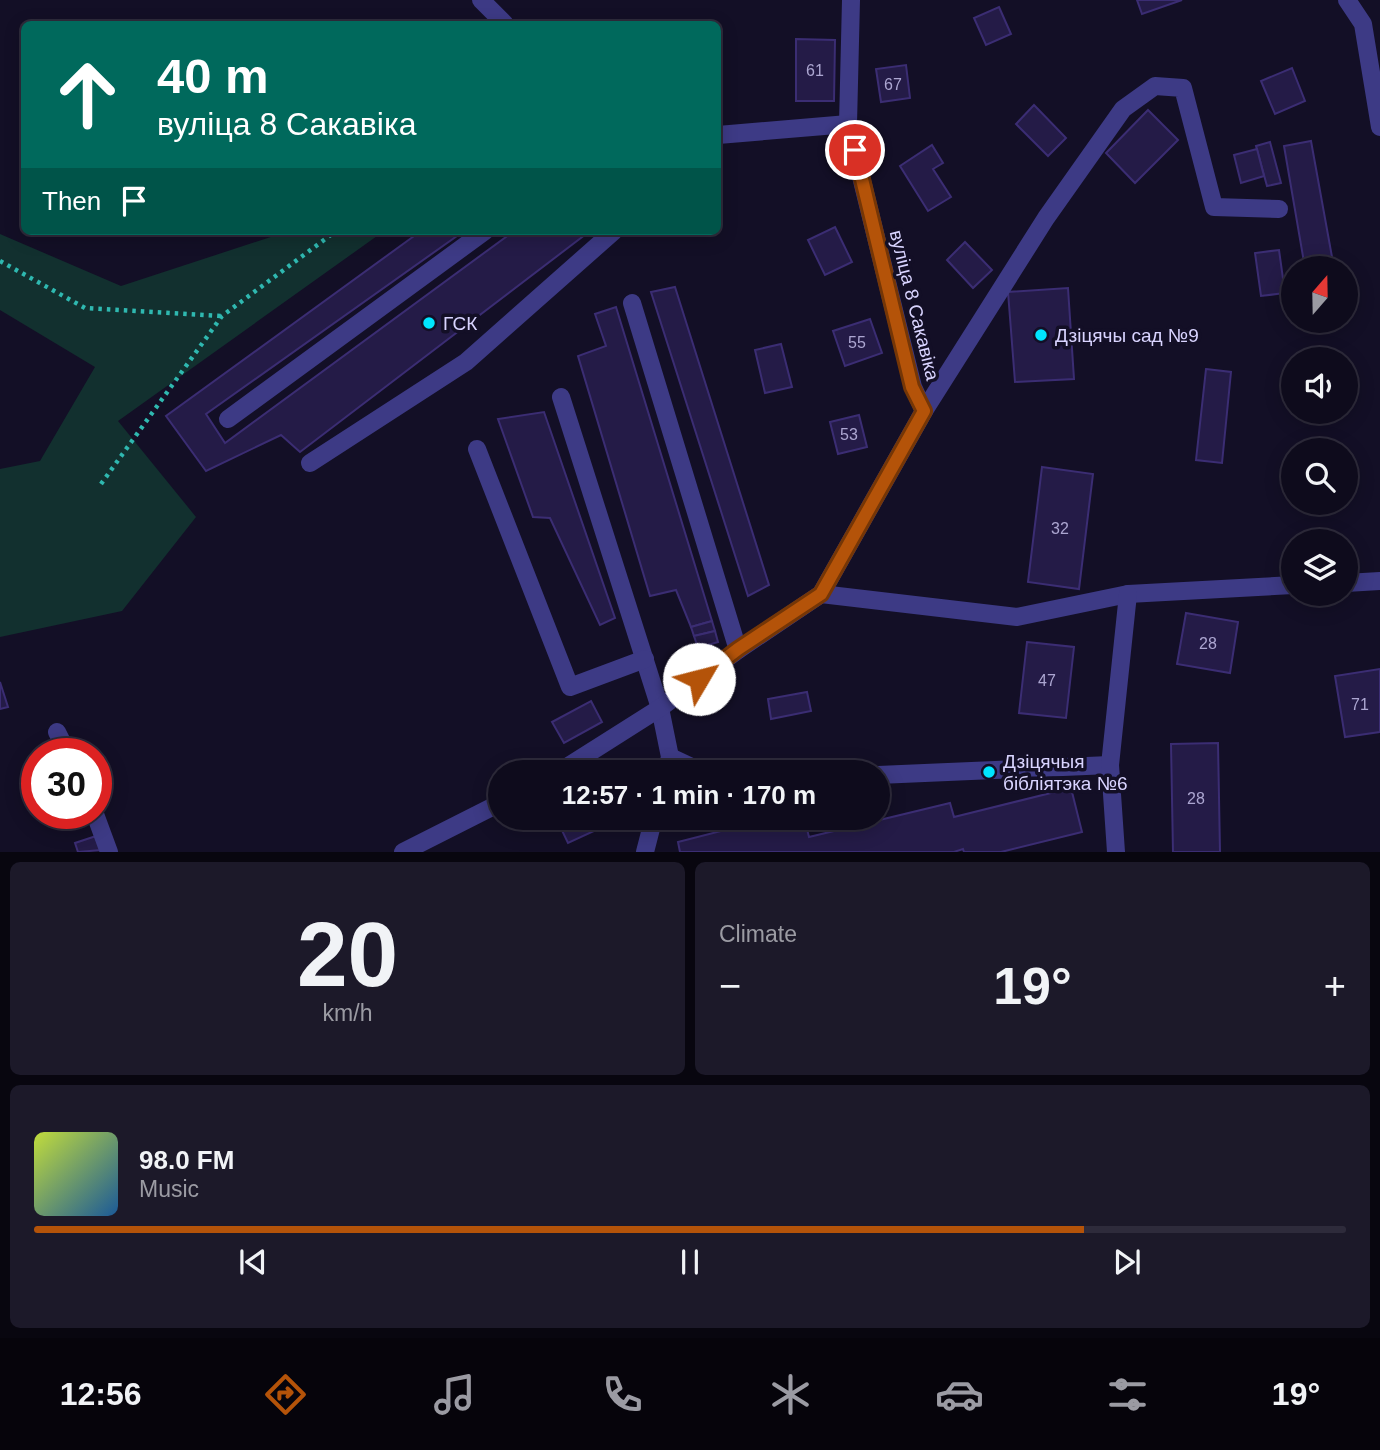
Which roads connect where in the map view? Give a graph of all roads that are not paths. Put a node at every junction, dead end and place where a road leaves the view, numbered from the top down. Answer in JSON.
{"nodes":[{"id":1,"x":481,"y":0,"type":"edge"},
{"id":2,"x":851,"y":0,"type":"edge"},
{"id":3,"x":1347,"y":0,"type":"edge"},
{"id":4,"x":1361,"y":0,"type":"edge"},
{"id":5,"x":502,"y":21,"type":"edge"},
{"id":6,"x":1363,"y":24,"type":"junction"},
{"id":7,"x":1376,"y":78,"type":"edge"},
{"id":8,"x":848,"y":124,"type":"junction"},
{"id":9,"x":1380,"y":127,"type":"edge"},
{"id":10,"x":721,"y":135,"type":"edge"},
{"id":11,"x":1279,"y":209,"type":"dead end"},
{"id":12,"x":480,"y":235,"type":"edge"},
{"id":13,"x":609,"y":235,"type":"edge"},
{"id":14,"x":632,"y":303,"type":"dead end"},
{"id":15,"x":561,"y":397,"type":"dead end"},
{"id":16,"x":924,"y":411,"type":"junction"},
{"id":17,"x":228,"y":419,"type":"dead end"},
{"id":18,"x":477,"y":449,"type":"dead end"},
{"id":19,"x":310,"y":463,"type":"dead end"},
{"id":20,"x":1380,"y":581,"type":"edge"},
{"id":21,"x":1358,"y":582,"type":"edge"},
{"id":22,"x":1281,"y":586,"type":"edge"},
{"id":23,"x":821,"y":594,"type":"junction"},
{"id":24,"x":1128,"y":594,"type":"junction"},
{"id":25,"x":738,"y":649,"type":"junction"},
{"id":26,"x":645,"y":659,"type":"junction"},
{"id":27,"x":660,"y":708,"type":"junction"},
{"id":28,"x":57,"y":732,"type":"dead end"},
{"id":29,"x":60,"y":738,"type":"edge"},
{"id":30,"x":578,"y":760,"type":"edge"},
{"id":31,"x":667,"y":760,"type":"edge"},
{"id":32,"x":1110,"y":765,"type":"junction"},
{"id":33,"x":890,"y":774,"type":"edge"},
{"id":34,"x":488,"y":809,"type":"edge"},
{"id":35,"x":101,"y":829,"type":"edge"},
{"id":36,"x":651,"y":830,"type":"edge"},
{"id":37,"x":109,"y":852,"type":"edge"},
{"id":38,"x":403,"y":852,"type":"edge"},
{"id":39,"x":645,"y":852,"type":"edge"},
{"id":40,"x":1116,"y":852,"type":"edge"}],
"edges":[{"from":1,"to":5,"type":"street"},
{"from":2,"to":8,"type":"street","name":"вуліца 8 Сакавіка"},
{"from":3,"to":6,"type":"street"},
{"from":4,"to":6,"type":"street"},
{"from":6,"to":7,"type":"street"},
{"from":7,"to":9,"type":"street"},
{"from":8,"to":10,"type":"street"},
{"from":8,"to":16,"type":"street","name":"вуліца 8 Сакавіка"},
{"from":11,"to":16,"type":"street"},
{"from":12,"to":17,"type":"street"},
{"from":13,"to":19,"type":"street"},
{"from":14,"to":25,"type":"street"},
{"from":15,"to":26,"type":"street"},
{"from":16,"to":23,"type":"street","name":"вуліца 8 Сакавіка"},
{"from":18,"to":26,"type":"street"},
{"from":20,"to":21,"type":"street"},
{"from":22,"to":24,"type":"street"},
{"from":23,"to":24,"type":"street"},
{"from":23,"to":25,"type":"street"},
{"from":24,"to":32,"type":"street"},
{"from":25,"to":27,"type":"street"},
{"from":26,"to":27,"type":"street"},
{"from":27,"to":30,"type":"street"},
{"from":27,"to":31,"type":"street"},
{"from":28,"to":29,"type":"street"},
{"from":32,"to":33,"type":"street"},
{"from":32,"to":40,"type":"street"},
{"from":34,"to":38,"type":"street"},
{"from":35,"to":37,"type":"street"},
{"from":36,"to":39,"type":"street"}]}
